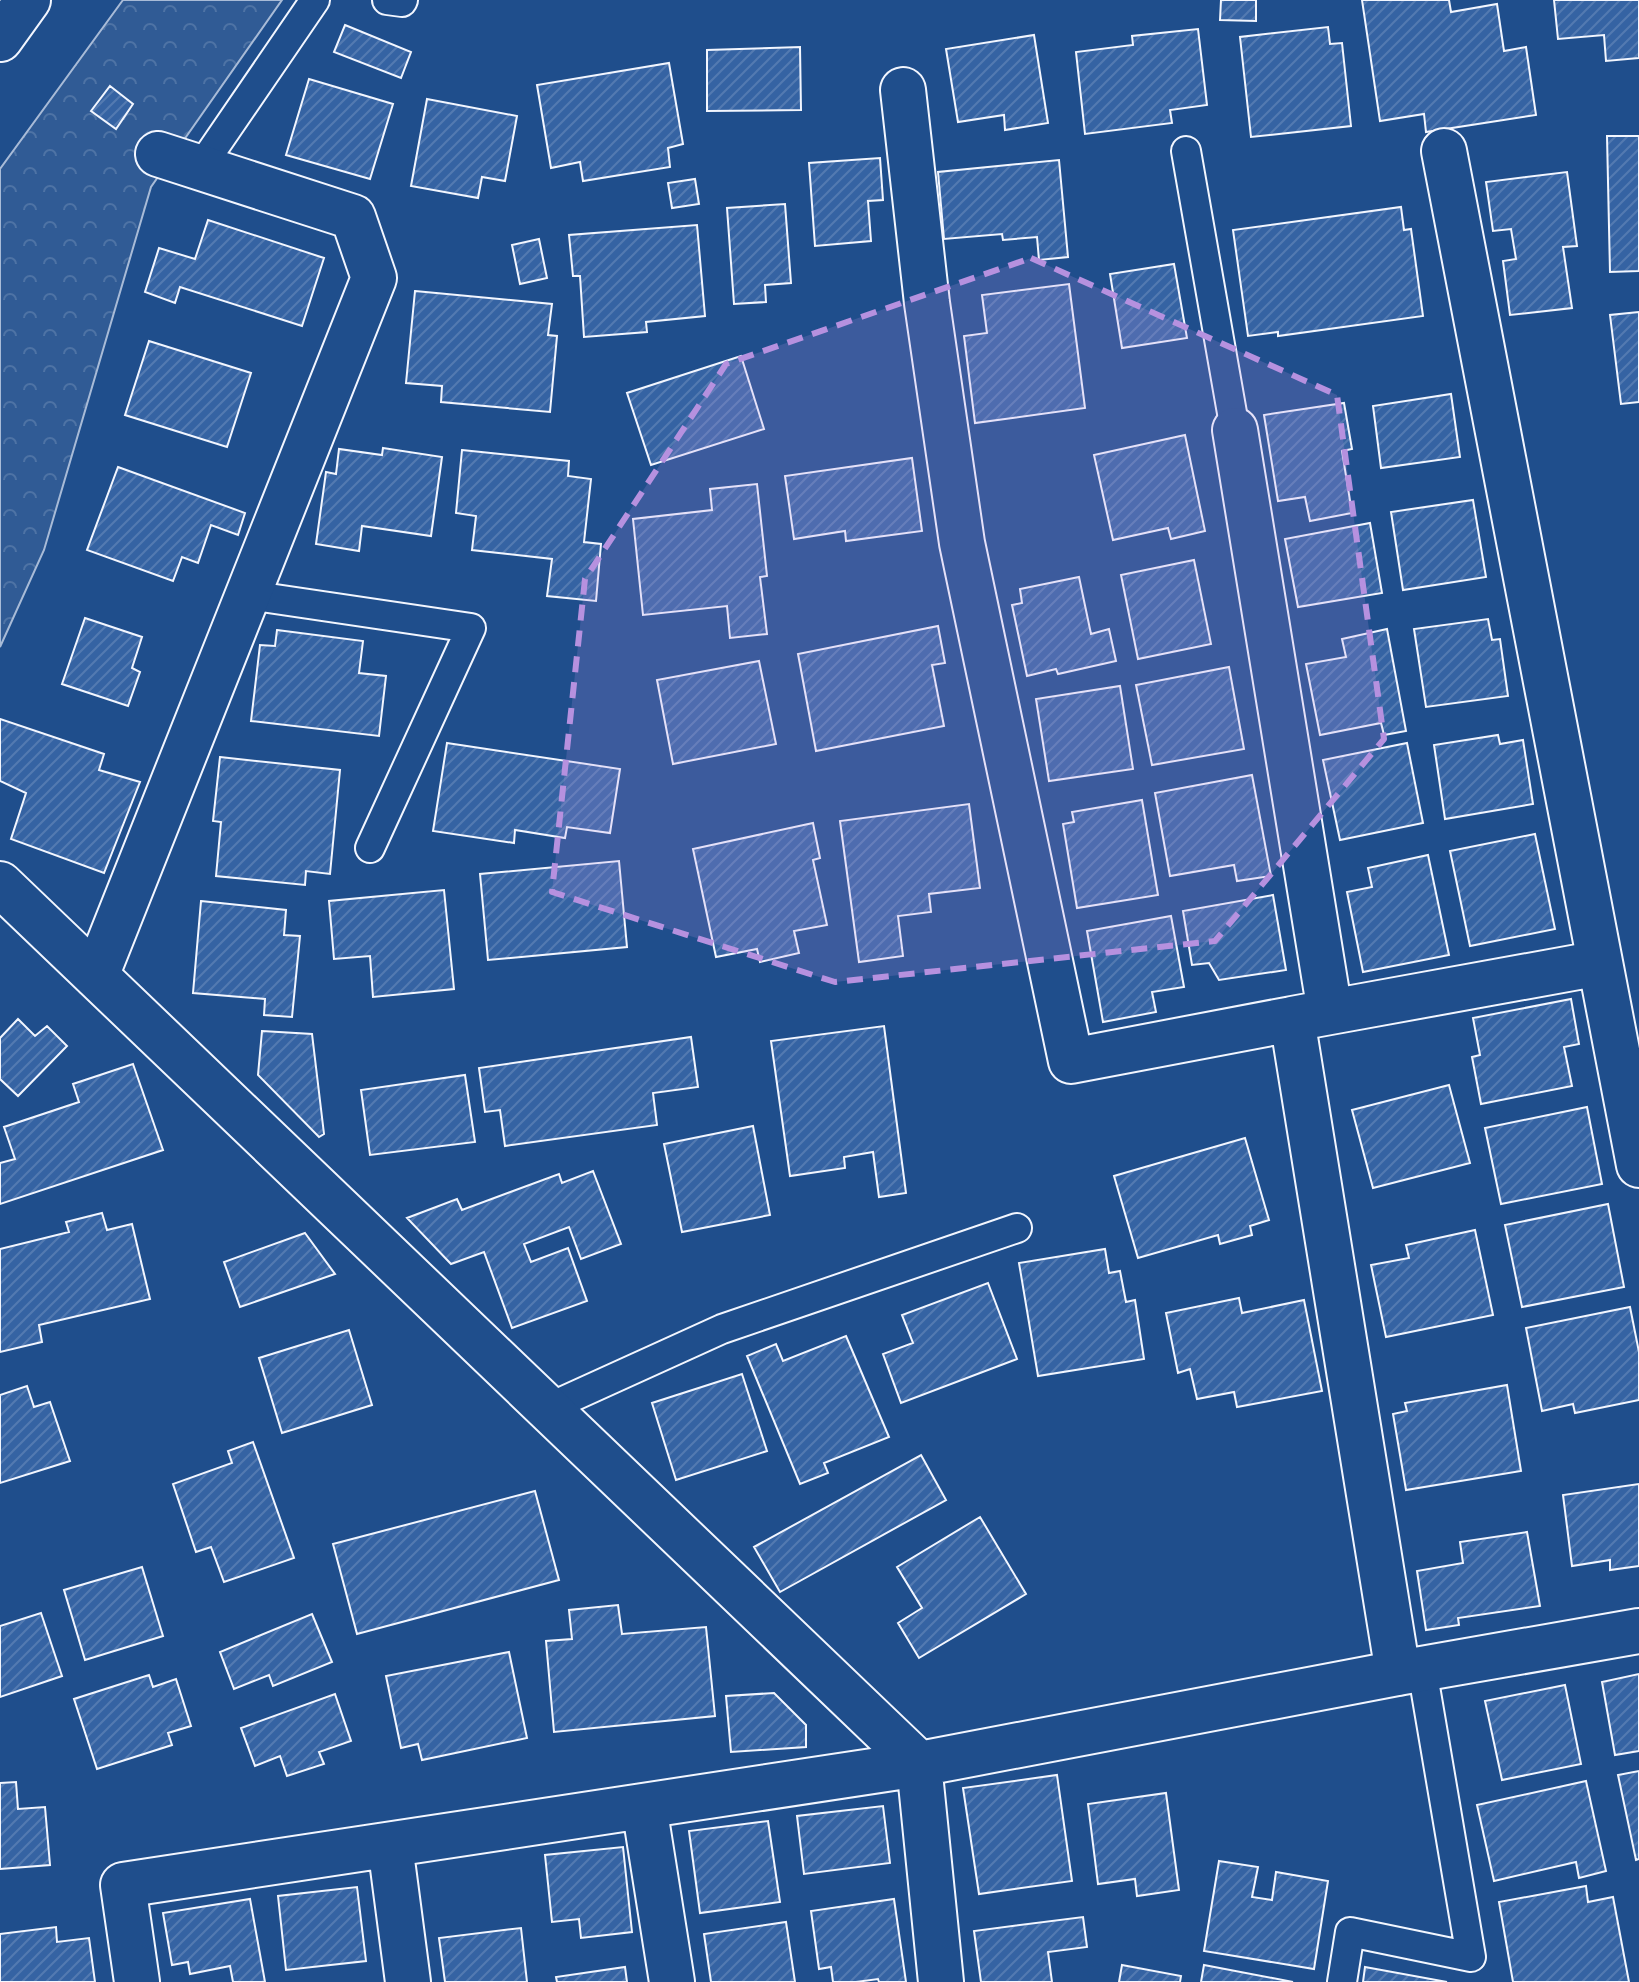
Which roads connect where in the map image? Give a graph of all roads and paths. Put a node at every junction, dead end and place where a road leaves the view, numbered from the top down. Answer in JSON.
{"nodes":[{"id":1,"x":28,"y":0,"type":"edge"},
{"id":2,"x":315,"y":0,"type":"edge"},
{"id":3,"x":387,"y":0,"type":"edge"},
{"id":4,"x":403,"y":0,"type":"edge"},
{"id":5,"x":0,"y":39,"type":"edge"},
{"id":6,"x":903,"y":90,"type":"dead end"},
{"id":7,"x":1186,"y":151,"type":"dead end"},
{"id":8,"x":1444,"y":151,"type":"dead end"},
{"id":9,"x":158,"y":154,"type":"dead end"},
{"id":10,"x":200,"y":168,"type":"junction"},
{"id":11,"x":1235,"y":430,"type":"joint"},
{"id":12,"x":248,"y":595,"type":"junction"},
{"id":13,"x":370,"y":848,"type":"dead end"},
{"id":14,"x":0,"y":884,"type":"edge"},
{"id":15,"x":1600,"y":963,"type":"junction"},
{"id":16,"x":96,"y":976,"type":"junction"},
{"id":17,"x":1311,"y":1016,"type":"junction"},
{"id":18,"x":1639,"y":1165,"type":"edge"},
{"id":19,"x":1017,"y":1228,"type":"dead end"},
{"id":20,"x":548,"y":1408,"type":"junction"},
{"id":21,"x":1639,"y":1631,"type":"edge"},
{"id":22,"x":1410,"y":1671,"type":"junction"},
{"id":23,"x":919,"y":1764,"type":"junction"},
{"id":24,"x":644,"y":1806,"type":"junction"},
{"id":25,"x":390,"y":1845,"type":"junction"},
{"id":26,"x":137,"y":1982,"type":"edge"},
{"id":27,"x":408,"y":1982,"type":"edge"},
{"id":28,"x":672,"y":1982,"type":"edge"},
{"id":29,"x":941,"y":1982,"type":"edge"},
{"id":30,"x":1342,"y":1982,"type":"edge"}],
"edges":[{"from":1,"to":5,"type":"main road"},
{"from":2,"to":10,"type":"lane"},
{"from":3,"to":4,"type":"lane"},
{"from":6,"to":17,"type":"main road"},
{"from":7,"to":11,"type":"lane"},
{"from":8,"to":15,"type":"main road"},
{"from":9,"to":10,"type":"main road"},
{"from":10,"to":12,"type":"main road"},
{"from":11,"to":17,"type":"main road"},
{"from":12,"to":13,"type":"lane"},
{"from":12,"to":16,"type":"main road"},
{"from":14,"to":16,"type":"main road"},
{"from":15,"to":17,"type":"main road"},
{"from":15,"to":18,"type":"main road"},
{"from":16,"to":20,"type":"main road"},
{"from":17,"to":22,"type":"main road"},
{"from":19,"to":20,"type":"lane"},
{"from":20,"to":23,"type":"main road"},
{"from":21,"to":22,"type":"main road"},
{"from":22,"to":23,"type":"main road"},
{"from":22,"to":30,"type":"lane"},
{"from":23,"to":24,"type":"main road"},
{"from":23,"to":29,"type":"main road"},
{"from":24,"to":25,"type":"main road"},
{"from":24,"to":28,"type":"main road"},
{"from":25,"to":26,"type":"main road"},
{"from":25,"to":27,"type":"main road"}]}
